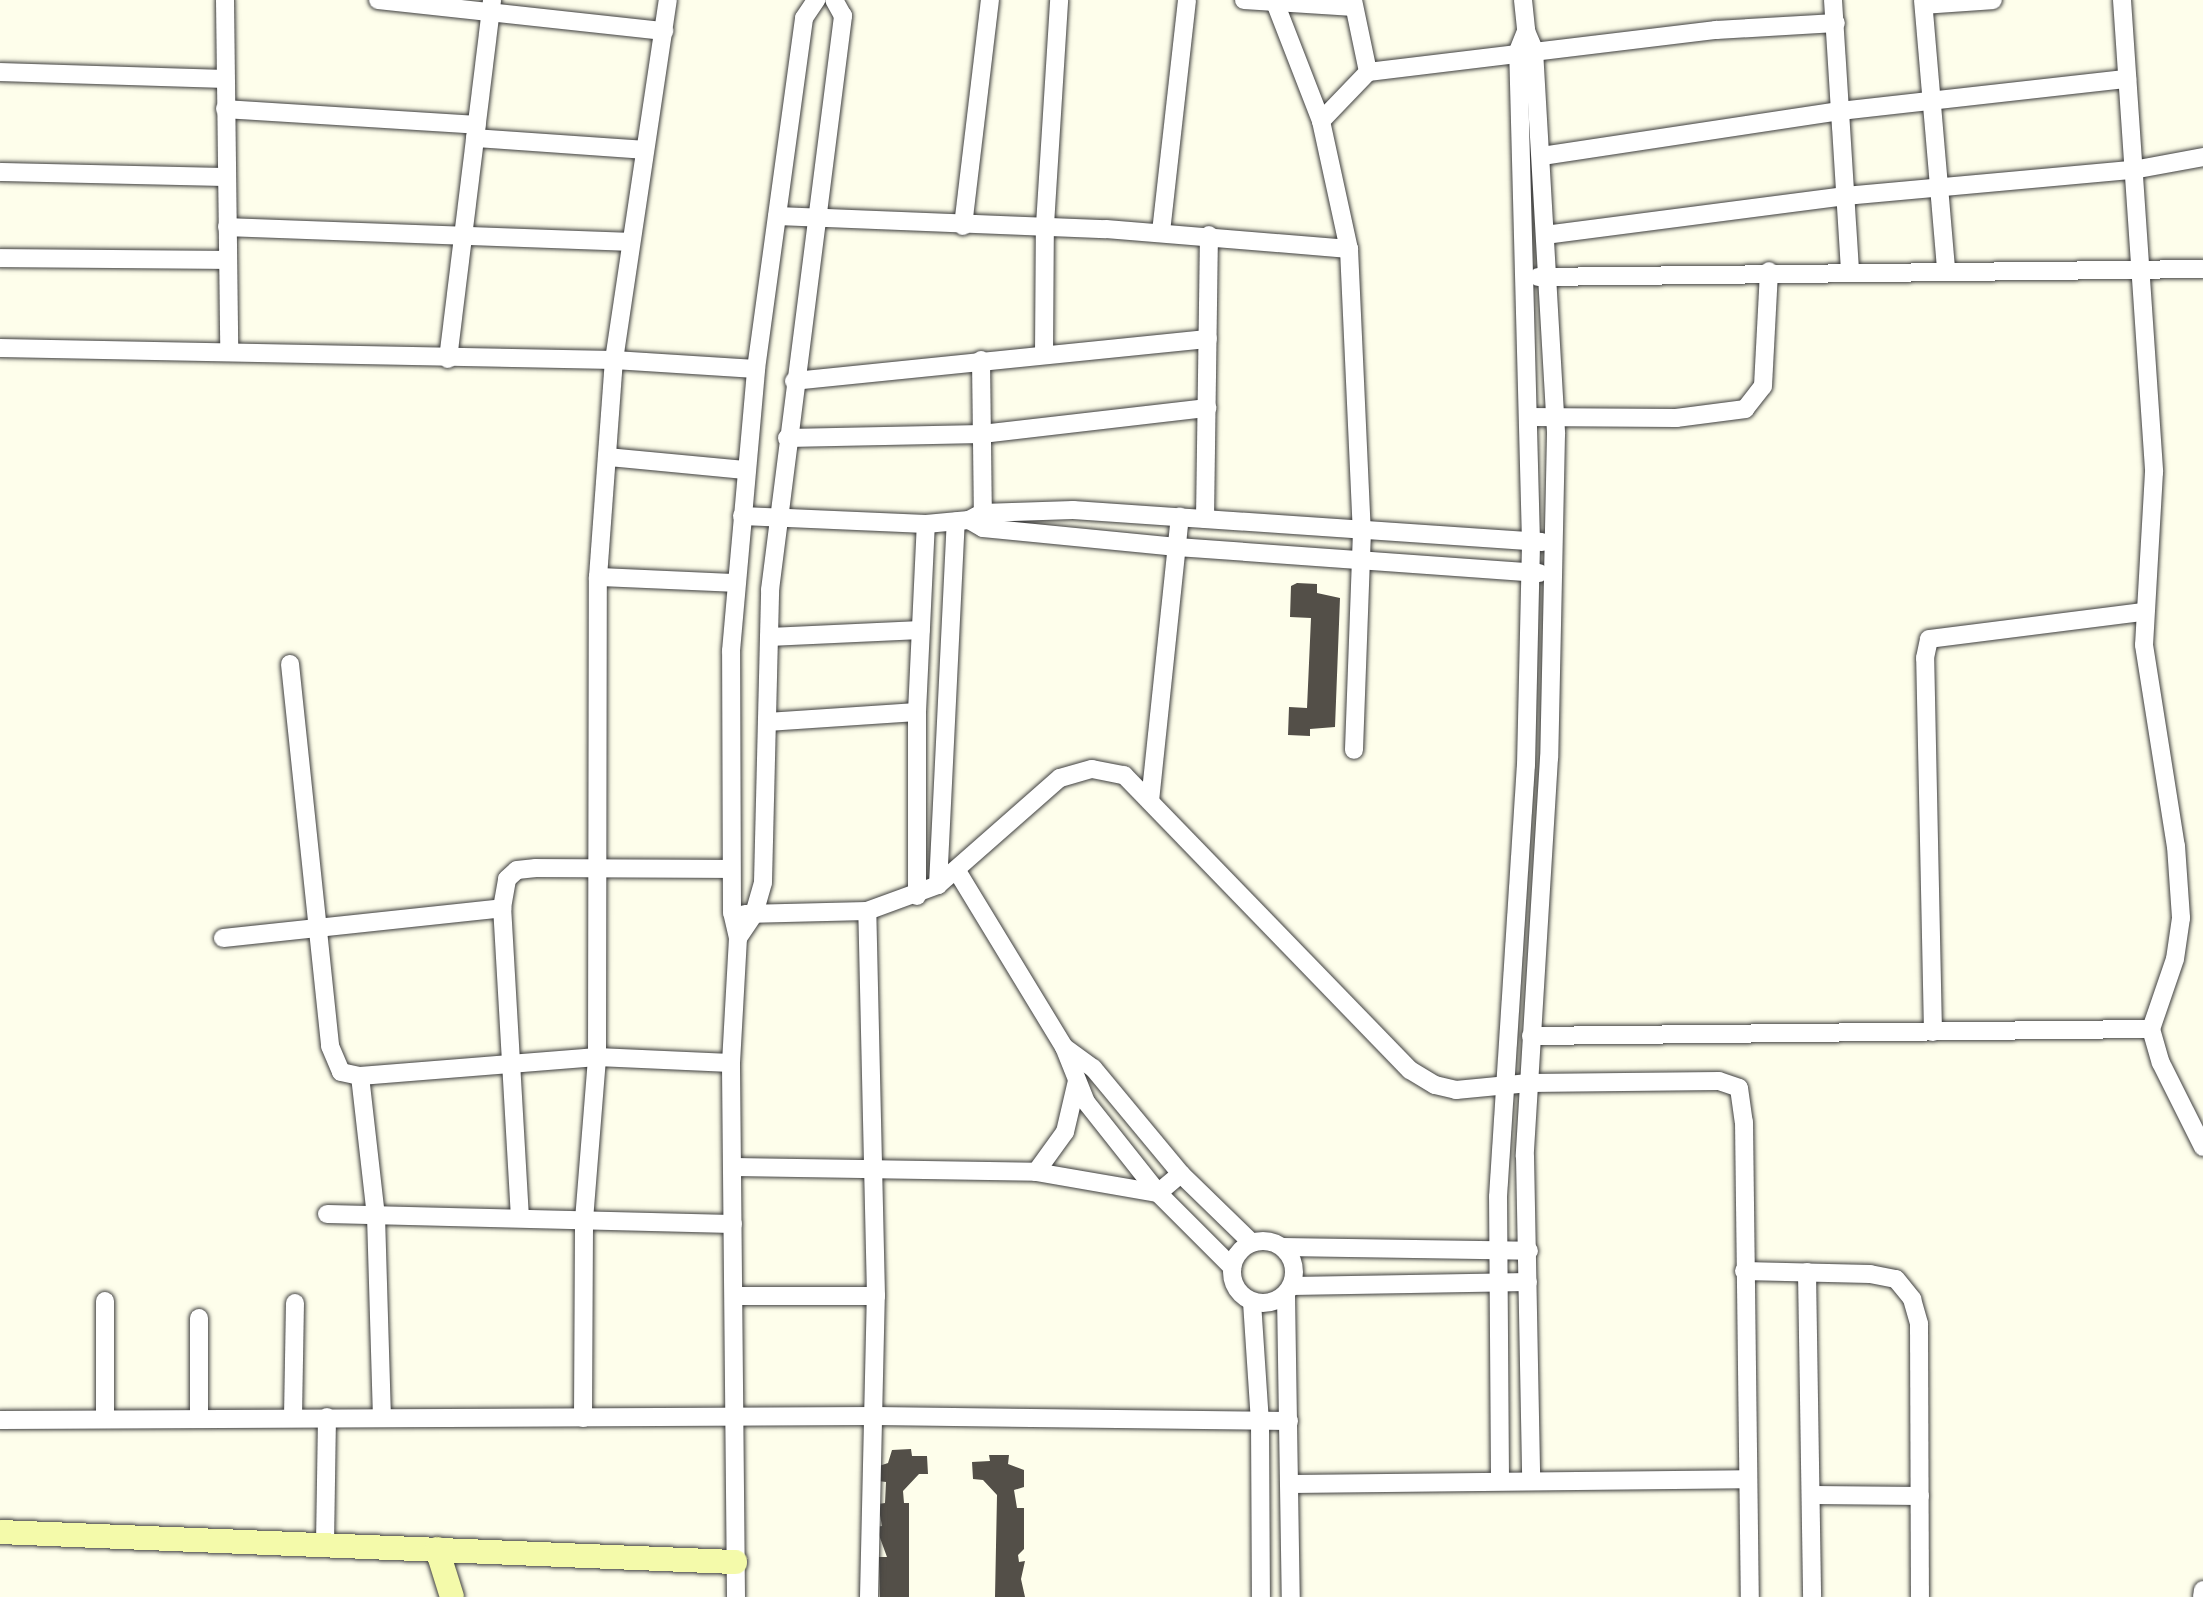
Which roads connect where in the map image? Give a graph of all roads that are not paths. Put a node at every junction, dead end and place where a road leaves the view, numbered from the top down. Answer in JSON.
{"nodes":[{"id":1,"x":225,"y":0,"type":"edge"},
{"id":2,"x":377,"y":0,"type":"edge"},
{"id":3,"x":668,"y":0,"type":"edge"},
{"id":4,"x":816,"y":0,"type":"edge"},
{"id":5,"x":835,"y":0,"type":"edge"},
{"id":6,"x":990,"y":0,"type":"edge"},
{"id":7,"x":1059,"y":0,"type":"edge"},
{"id":8,"x":1187,"y":0,"type":"edge"},
{"id":9,"x":1244,"y":0,"type":"edge"},
{"id":10,"x":1523,"y":0,"type":"edge"},
{"id":11,"x":1833,"y":0,"type":"edge"},
{"id":12,"x":1993,"y":0,"type":"edge"},
{"id":13,"x":2122,"y":0,"type":"edge"},
{"id":14,"x":1923,"y":3,"type":"edge"},
{"id":15,"x":1354,"y":4,"type":"edge"},
{"id":16,"x":492,"y":5,"type":"edge"},
{"id":17,"x":1276,"y":5,"type":"junction"},
{"id":18,"x":1836,"y":23,"type":"junction"},
{"id":19,"x":664,"y":31,"type":"junction"},
{"id":20,"x":1526,"y":51,"type":"junction"},
{"id":21,"x":0,"y":72,"type":"edge"},
{"id":22,"x":1368,"y":72,"type":"junction"},
{"id":23,"x":225,"y":79,"type":"junction"},
{"id":24,"x":2127,"y":79,"type":"junction"},
{"id":25,"x":1934,"y":100,"type":"junction"},
{"id":26,"x":225,"y":109,"type":"junction"},
{"id":27,"x":1840,"y":111,"type":"junction"},
{"id":28,"x":1321,"y":121,"type":"junction"},
{"id":29,"x":476,"y":131,"type":"junction"},
{"id":30,"x":645,"y":150,"type":"junction"},
{"id":31,"x":1542,"y":156,"type":"junction"},
{"id":32,"x":2203,"y":157,"type":"edge"},
{"id":33,"x":2133,"y":170,"type":"junction"},
{"id":34,"x":0,"y":172,"type":"edge"},
{"id":35,"x":226,"y":177,"type":"junction"},
{"id":36,"x":1943,"y":187,"type":"junction"},
{"id":37,"x":1845,"y":196,"type":"junction"},
{"id":38,"x":777,"y":216,"type":"junction"},
{"id":39,"x":816,"y":218,"type":"junction"},
{"id":40,"x":1045,"y":225,"type":"junction"},
{"id":41,"x":963,"y":226,"type":"junction"},
{"id":42,"x":227,"y":227,"type":"junction"},
{"id":43,"x":1161,"y":232,"type":"junction"},
{"id":44,"x":1209,"y":235,"type":"junction"},
{"id":45,"x":1545,"y":235,"type":"junction"},
{"id":46,"x":463,"y":236,"type":"junction"},
{"id":47,"x":631,"y":242,"type":"junction"},
{"id":48,"x":1349,"y":249,"type":"junction"},
{"id":49,"x":0,"y":258,"type":"edge"},
{"id":50,"x":226,"y":260,"type":"junction"},
{"id":51,"x":1850,"y":269,"type":"junction"},
{"id":52,"x":2203,"y":269,"type":"edge"},
{"id":53,"x":1946,"y":270,"type":"junction"},
{"id":54,"x":1769,"y":271,"type":"junction"},
{"id":55,"x":2140,"y":272,"type":"junction"},
{"id":56,"x":1524,"y":277,"type":"junction"},
{"id":57,"x":1547,"y":277,"type":"junction"},
{"id":58,"x":1208,"y":339,"type":"junction"},
{"id":59,"x":0,"y":348,"type":"edge"},
{"id":60,"x":229,"y":351,"type":"junction"},
{"id":61,"x":1044,"y":354,"type":"junction"},
{"id":62,"x":448,"y":359,"type":"junction"},
{"id":63,"x":614,"y":360,"type":"junction"},
{"id":64,"x":981,"y":360,"type":"junction"},
{"id":65,"x":756,"y":369,"type":"junction"},
{"id":66,"x":794,"y":382,"type":"junction"},
{"id":67,"x":1208,"y":408,"type":"junction"},
{"id":68,"x":1555,"y":415,"type":"junction"},
{"id":69,"x":1528,"y":417,"type":"junction"},
{"id":70,"x":982,"y":433,"type":"junction"},
{"id":71,"x":787,"y":438,"type":"junction"},
{"id":72,"x":608,"y":457,"type":"junction"},
{"id":73,"x":746,"y":470,"type":"junction"},
{"id":74,"x":742,"y":516,"type":"junction"},
{"id":75,"x":777,"y":517,"type":"junction"},
{"id":76,"x":1180,"y":517,"type":"junction"},
{"id":77,"x":1205,"y":519,"type":"junction"},
{"id":78,"x":972,"y":521,"type":"junction"},
{"id":79,"x":926,"y":524,"type":"junction"},
{"id":80,"x":1362,"y":531,"type":"junction"},
{"id":81,"x":1556,"y":541,"type":"junction"},
{"id":82,"x":1531,"y":542,"type":"junction"},
{"id":83,"x":1177,"y":547,"type":"junction"},
{"id":84,"x":1361,"y":560,"type":"junction"},
{"id":85,"x":1528,"y":573,"type":"junction"},
{"id":86,"x":1553,"y":574,"type":"junction"},
{"id":87,"x":598,"y":577,"type":"junction"},
{"id":88,"x":735,"y":583,"type":"junction"},
{"id":89,"x":2144,"y":612,"type":"junction"},
{"id":90,"x":921,"y":630,"type":"junction"},
{"id":91,"x":769,"y":637,"type":"junction"},
{"id":92,"x":290,"y":664,"type":"dead end"},
{"id":93,"x":917,"y":712,"type":"junction"},
{"id":94,"x":767,"y":722,"type":"junction"},
{"id":95,"x":1354,"y":750,"type":"dead end"},
{"id":96,"x":1150,"y":801,"type":"junction"},
{"id":97,"x":600,"y":868,"type":"junction"},
{"id":98,"x":731,"y":869,"type":"junction"},
{"id":99,"x":957,"y":871,"type":"junction"},
{"id":100,"x":938,"y":885,"type":"junction"},
{"id":101,"x":917,"y":896,"type":"junction"},
{"id":102,"x":502,"y":908,"type":"junction"},
{"id":103,"x":867,"y":911,"type":"junction"},
{"id":104,"x":732,"y":913,"type":"junction"},
{"id":105,"x":754,"y":914,"type":"junction"},
{"id":106,"x":318,"y":929,"type":"junction"},
{"id":107,"x":223,"y":938,"type":"dead end"},
{"id":108,"x":738,"y":938,"type":"junction"},
{"id":109,"x":2151,"y":1029,"type":"junction"},
{"id":110,"x":1933,"y":1032,"type":"junction"},
{"id":111,"x":1531,"y":1036,"type":"junction"},
{"id":112,"x":1065,"y":1047,"type":"junction"},
{"id":113,"x":597,"y":1057,"type":"junction"},
{"id":114,"x":513,"y":1060,"type":"junction"},
{"id":115,"x":731,"y":1063,"type":"junction"},
{"id":116,"x":1093,"y":1068,"type":"junction"},
{"id":117,"x":360,"y":1076,"type":"junction"},
{"id":118,"x":1075,"y":1082,"type":"junction"},
{"id":119,"x":1529,"y":1083,"type":"junction"},
{"id":120,"x":1502,"y":1086,"type":"junction"},
{"id":121,"x":2203,"y":1147,"type":"edge"},
{"id":122,"x":734,"y":1167,"type":"junction"},
{"id":123,"x":876,"y":1169,"type":"junction"},
{"id":124,"x":1037,"y":1172,"type":"junction"},
{"id":125,"x":1181,"y":1174,"type":"junction"},
{"id":126,"x":1158,"y":1193,"type":"junction"},
{"id":127,"x":327,"y":1214,"type":"dead end"},
{"id":128,"x":376,"y":1216,"type":"junction"},
{"id":129,"x":520,"y":1218,"type":"junction"},
{"id":130,"x":584,"y":1220,"type":"junction"},
{"id":131,"x":733,"y":1224,"type":"junction"},
{"id":132,"x":1252,"y":1243,"type":"junction"},
{"id":133,"x":1283,"y":1247,"type":"junction"},
{"id":134,"x":1529,"y":1251,"type":"junction"},
{"id":135,"x":1497,"y":1253,"type":"junction"},
{"id":136,"x":1232,"y":1267,"type":"junction"},
{"id":137,"x":1744,"y":1271,"type":"junction"},
{"id":138,"x":1807,"y":1272,"type":"junction"},
{"id":139,"x":1528,"y":1282,"type":"junction"},
{"id":140,"x":1497,"y":1284,"type":"junction"},
{"id":141,"x":1289,"y":1290,"type":"junction"},
{"id":142,"x":735,"y":1296,"type":"junction"},
{"id":143,"x":876,"y":1296,"type":"junction"},
{"id":144,"x":105,"y":1301,"type":"dead end"},
{"id":145,"x":1252,"y":1302,"type":"junction"},
{"id":146,"x":295,"y":1303,"type":"dead end"},
{"id":147,"x":199,"y":1318,"type":"dead end"},
{"id":148,"x":382,"y":1416,"type":"junction"},
{"id":149,"x":875,"y":1416,"type":"junction"},
{"id":150,"x":293,"y":1417,"type":"junction"},
{"id":151,"x":327,"y":1417,"type":"junction"},
{"id":152,"x":199,"y":1418,"type":"junction"},
{"id":153,"x":583,"y":1418,"type":"junction"},
{"id":154,"x":105,"y":1419,"type":"junction"},
{"id":155,"x":0,"y":1420,"type":"edge"},
{"id":156,"x":735,"y":1420,"type":"junction"},
{"id":157,"x":1260,"y":1421,"type":"junction"},
{"id":158,"x":1289,"y":1421,"type":"junction"},
{"id":159,"x":1500,"y":1478,"type":"junction"},
{"id":160,"x":1531,"y":1478,"type":"junction"},
{"id":161,"x":1745,"y":1479,"type":"junction"},
{"id":162,"x":1291,"y":1484,"type":"junction"},
{"id":163,"x":1813,"y":1495,"type":"junction"},
{"id":164,"x":1920,"y":1496,"type":"junction"},
{"id":165,"x":0,"y":1532,"type":"edge"},
{"id":166,"x":325,"y":1544,"type":"junction"},
{"id":167,"x":437,"y":1549,"type":"junction"},
{"id":168,"x":736,"y":1562,"type":"junction"},
{"id":169,"x":2203,"y":1590,"type":"edge"},
{"id":170,"x":452,"y":1597,"type":"edge"},
{"id":171,"x":736,"y":1597,"type":"edge"},
{"id":172,"x":869,"y":1597,"type":"edge"},
{"id":173,"x":1261,"y":1597,"type":"edge"},
{"id":174,"x":1291,"y":1597,"type":"edge"},
{"id":175,"x":1750,"y":1597,"type":"edge"},
{"id":176,"x":1812,"y":1597,"type":"edge"},
{"id":177,"x":1920,"y":1597,"type":"edge"},
{"id":178,"x":2202,"y":1597,"type":"edge"}],
"edges":[{"from":1,"to":23,"type":"street"},
{"from":2,"to":16,"type":"street"},
{"from":3,"to":19,"type":"street"},
{"from":4,"to":38,"type":"street"},
{"from":5,"to":39,"type":"street"},
{"from":6,"to":41,"type":"street"},
{"from":7,"to":40,"type":"street"},
{"from":8,"to":43,"type":"street"},
{"from":9,"to":17,"type":"street"},
{"from":10,"to":20,"type":"street"},
{"from":11,"to":18,"type":"street"},
{"from":12,"to":14,"type":"street"},
{"from":13,"to":24,"type":"street"},
{"from":14,"to":25,"type":"street"},
{"from":15,"to":17,"type":"street"},
{"from":15,"to":22,"type":"street"},
{"from":16,"to":19,"type":"street"},
{"from":16,"to":29,"type":"street"},
{"from":17,"to":28,"type":"street"},
{"from":18,"to":20,"type":"street"},
{"from":18,"to":27,"type":"street"},
{"from":19,"to":30,"type":"street"},
{"from":20,"to":22,"type":"street"},
{"from":20,"to":31,"type":"street"},
{"from":20,"to":56,"type":"street"},
{"from":21,"to":23,"type":"street"},
{"from":22,"to":28,"type":"street"},
{"from":23,"to":26,"type":"street"},
{"from":24,"to":25,"type":"street"},
{"from":24,"to":33,"type":"street"},
{"from":25,"to":27,"type":"street"},
{"from":25,"to":36,"type":"street"},
{"from":26,"to":29,"type":"street"},
{"from":26,"to":35,"type":"street"},
{"from":27,"to":31,"type":"street"},
{"from":27,"to":37,"type":"street"},
{"from":28,"to":48,"type":"street"},
{"from":29,"to":30,"type":"street"},
{"from":29,"to":46,"type":"street"},
{"from":30,"to":47,"type":"street"},
{"from":31,"to":45,"type":"street"},
{"from":32,"to":33,"type":"street"},
{"from":33,"to":36,"type":"street"},
{"from":33,"to":55,"type":"street"},
{"from":34,"to":35,"type":"street"},
{"from":35,"to":42,"type":"street"},
{"from":36,"to":37,"type":"street"},
{"from":36,"to":53,"type":"street"},
{"from":37,"to":45,"type":"street"},
{"from":37,"to":51,"type":"street"},
{"from":38,"to":39,"type":"street"},
{"from":38,"to":65,"type":"street"},
{"from":39,"to":41,"type":"street"},
{"from":39,"to":66,"type":"street"},
{"from":40,"to":41,"type":"street"},
{"from":40,"to":43,"type":"street"},
{"from":40,"to":61,"type":"street"},
{"from":42,"to":46,"type":"street"},
{"from":42,"to":50,"type":"street"},
{"from":43,"to":44,"type":"street"},
{"from":44,"to":48,"type":"street"},
{"from":44,"to":58,"type":"street"},
{"from":45,"to":57,"type":"street"},
{"from":46,"to":47,"type":"street"},
{"from":46,"to":62,"type":"street"},
{"from":47,"to":63,"type":"street"},
{"from":48,"to":80,"type":"street"},
{"from":49,"to":50,"type":"street"},
{"from":50,"to":60,"type":"street"},
{"from":51,"to":53,"type":"street"},
{"from":51,"to":54,"type":"street"},
{"from":52,"to":55,"type":"street"},
{"from":53,"to":55,"type":"street"},
{"from":54,"to":57,"type":"street"},
{"from":54,"to":68,"type":"street"},
{"from":55,"to":89,"type":"street"},
{"from":56,"to":57,"type":"street"},
{"from":56,"to":69,"type":"street"},
{"from":57,"to":68,"type":"street"},
{"from":58,"to":61,"type":"street"},
{"from":58,"to":67,"type":"street"},
{"from":59,"to":60,"type":"street"},
{"from":60,"to":62,"type":"street"},
{"from":61,"to":64,"type":"street"},
{"from":62,"to":63,"type":"street"},
{"from":63,"to":65,"type":"street"},
{"from":63,"to":72,"type":"street"},
{"from":64,"to":66,"type":"street"},
{"from":64,"to":70,"type":"street"},
{"from":65,"to":73,"type":"street"},
{"from":66,"to":71,"type":"street"},
{"from":67,"to":70,"type":"street"},
{"from":67,"to":77,"type":"street"},
{"from":68,"to":69,"type":"street"},
{"from":68,"to":81,"type":"street"},
{"from":69,"to":82,"type":"street"},
{"from":70,"to":71,"type":"street"},
{"from":70,"to":78,"type":"street"},
{"from":71,"to":75,"type":"street"},
{"from":72,"to":73,"type":"street"},
{"from":72,"to":87,"type":"street"},
{"from":73,"to":74,"type":"street"},
{"from":74,"to":75,"type":"street"},
{"from":74,"to":88,"type":"street"},
{"from":75,"to":79,"type":"street"},
{"from":75,"to":91,"type":"street"},
{"from":76,"to":77,"type":"street"},
{"from":76,"to":78,"type":"street"},
{"from":76,"to":83,"type":"street"},
{"from":77,"to":80,"type":"street"},
{"from":78,"to":79,"type":"street"},
{"from":78,"to":83,"type":"street"},
{"from":78,"to":100,"type":"street"},
{"from":79,"to":90,"type":"street"},
{"from":80,"to":82,"type":"street"},
{"from":80,"to":84,"type":"street"},
{"from":81,"to":82,"type":"street"},
{"from":81,"to":86,"type":"street"},
{"from":82,"to":85,"type":"street"},
{"from":83,"to":84,"type":"street"},
{"from":83,"to":96,"type":"street"},
{"from":84,"to":85,"type":"street"},
{"from":84,"to":95,"type":"street"},
{"from":85,"to":86,"type":"street"},
{"from":85,"to":120,"type":"street"},
{"from":86,"to":111,"type":"street"},
{"from":87,"to":88,"type":"street"},
{"from":87,"to":97,"type":"street"},
{"from":88,"to":98,"type":"street"},
{"from":89,"to":109,"type":"street"},
{"from":89,"to":110,"type":"street"},
{"from":90,"to":91,"type":"street"},
{"from":90,"to":93,"type":"street"},
{"from":91,"to":94,"type":"street"},
{"from":92,"to":106,"type":"street"},
{"from":93,"to":94,"type":"street"},
{"from":93,"to":101,"type":"street"},
{"from":94,"to":105,"type":"street"},
{"from":96,"to":99,"type":"street"},
{"from":96,"to":120,"type":"street"},
{"from":97,"to":98,"type":"street"},
{"from":97,"to":102,"type":"street"},
{"from":97,"to":113,"type":"street"},
{"from":98,"to":104,"type":"street"},
{"from":99,"to":100,"type":"street"},
{"from":99,"to":112,"type":"street"},
{"from":100,"to":101,"type":"street"},
{"from":101,"to":103,"type":"street"},
{"from":102,"to":106,"type":"street"},
{"from":102,"to":114,"type":"street"},
{"from":103,"to":105,"type":"street"},
{"from":103,"to":123,"type":"street"},
{"from":104,"to":105,"type":"street"},
{"from":104,"to":108,"type":"street"},
{"from":105,"to":108,"type":"street"},
{"from":106,"to":107,"type":"street"},
{"from":106,"to":117,"type":"street"},
{"from":108,"to":115,"type":"street"},
{"from":109,"to":110,"type":"street"},
{"from":109,"to":121,"type":"street"},
{"from":110,"to":111,"type":"street"},
{"from":111,"to":119,"type":"street"},
{"from":112,"to":116,"type":"street"},
{"from":112,"to":118,"type":"street"},
{"from":113,"to":114,"type":"street"},
{"from":113,"to":115,"type":"street"},
{"from":113,"to":130,"type":"street"},
{"from":114,"to":117,"type":"street"},
{"from":114,"to":129,"type":"street"},
{"from":115,"to":122,"type":"street"},
{"from":116,"to":118,"type":"street"},
{"from":116,"to":125,"type":"street"},
{"from":117,"to":128,"type":"street"},
{"from":118,"to":124,"type":"street"},
{"from":118,"to":126,"type":"street"},
{"from":119,"to":120,"type":"street"},
{"from":119,"to":134,"type":"street"},
{"from":119,"to":137,"type":"street"},
{"from":120,"to":135,"type":"street"},
{"from":122,"to":123,"type":"street"},
{"from":122,"to":131,"type":"street"},
{"from":123,"to":124,"type":"street"},
{"from":123,"to":143,"type":"street"},
{"from":124,"to":126,"type":"street"},
{"from":125,"to":126,"type":"street"},
{"from":125,"to":132,"type":"street"},
{"from":126,"to":136,"type":"street"},
{"from":127,"to":128,"type":"street"},
{"from":128,"to":129,"type":"street"},
{"from":128,"to":148,"type":"street"},
{"from":129,"to":130,"type":"street"},
{"from":130,"to":131,"type":"street"},
{"from":130,"to":153,"type":"street"},
{"from":131,"to":142,"type":"street"},
{"from":132,"to":133,"type":"street"},
{"from":132,"to":136,"type":"street"},
{"from":133,"to":135,"type":"street"},
{"from":133,"to":141,"type":"street"},
{"from":134,"to":135,"type":"street"},
{"from":134,"to":139,"type":"street"},
{"from":135,"to":140,"type":"street"},
{"from":136,"to":145,"type":"street"},
{"from":137,"to":138,"type":"street"},
{"from":137,"to":161,"type":"street"},
{"from":138,"to":163,"type":"street"},
{"from":138,"to":164,"type":"street"},
{"from":139,"to":140,"type":"street"},
{"from":139,"to":160,"type":"street"},
{"from":140,"to":141,"type":"street"},
{"from":140,"to":159,"type":"street"},
{"from":141,"to":145,"type":"street"},
{"from":141,"to":158,"type":"street"},
{"from":142,"to":143,"type":"street"},
{"from":142,"to":156,"type":"street"},
{"from":143,"to":149,"type":"street"},
{"from":144,"to":154,"type":"street"},
{"from":145,"to":157,"type":"street"},
{"from":146,"to":150,"type":"street"},
{"from":147,"to":152,"type":"street"},
{"from":148,"to":151,"type":"street"},
{"from":148,"to":153,"type":"street"},
{"from":149,"to":156,"type":"street"},
{"from":149,"to":157,"type":"street"},
{"from":149,"to":172,"type":"street"},
{"from":150,"to":151,"type":"street"},
{"from":150,"to":152,"type":"street"},
{"from":151,"to":166,"type":"street"},
{"from":152,"to":154,"type":"street"},
{"from":153,"to":156,"type":"street"},
{"from":154,"to":155,"type":"street"},
{"from":156,"to":168,"type":"street"},
{"from":157,"to":158,"type":"street"},
{"from":157,"to":173,"type":"street"},
{"from":158,"to":162,"type":"street"},
{"from":159,"to":160,"type":"street"},
{"from":159,"to":162,"type":"street"},
{"from":160,"to":161,"type":"street"},
{"from":161,"to":175,"type":"street"},
{"from":162,"to":174,"type":"street"},
{"from":163,"to":164,"type":"street"},
{"from":163,"to":176,"type":"street"},
{"from":164,"to":177,"type":"street"},
{"from":165,"to":166,"type":"street"},
{"from":166,"to":167,"type":"street"},
{"from":167,"to":168,"type":"street"},
{"from":167,"to":170,"type":"street"},
{"from":168,"to":171,"type":"street"},
{"from":169,"to":178,"type":"street"}]}
